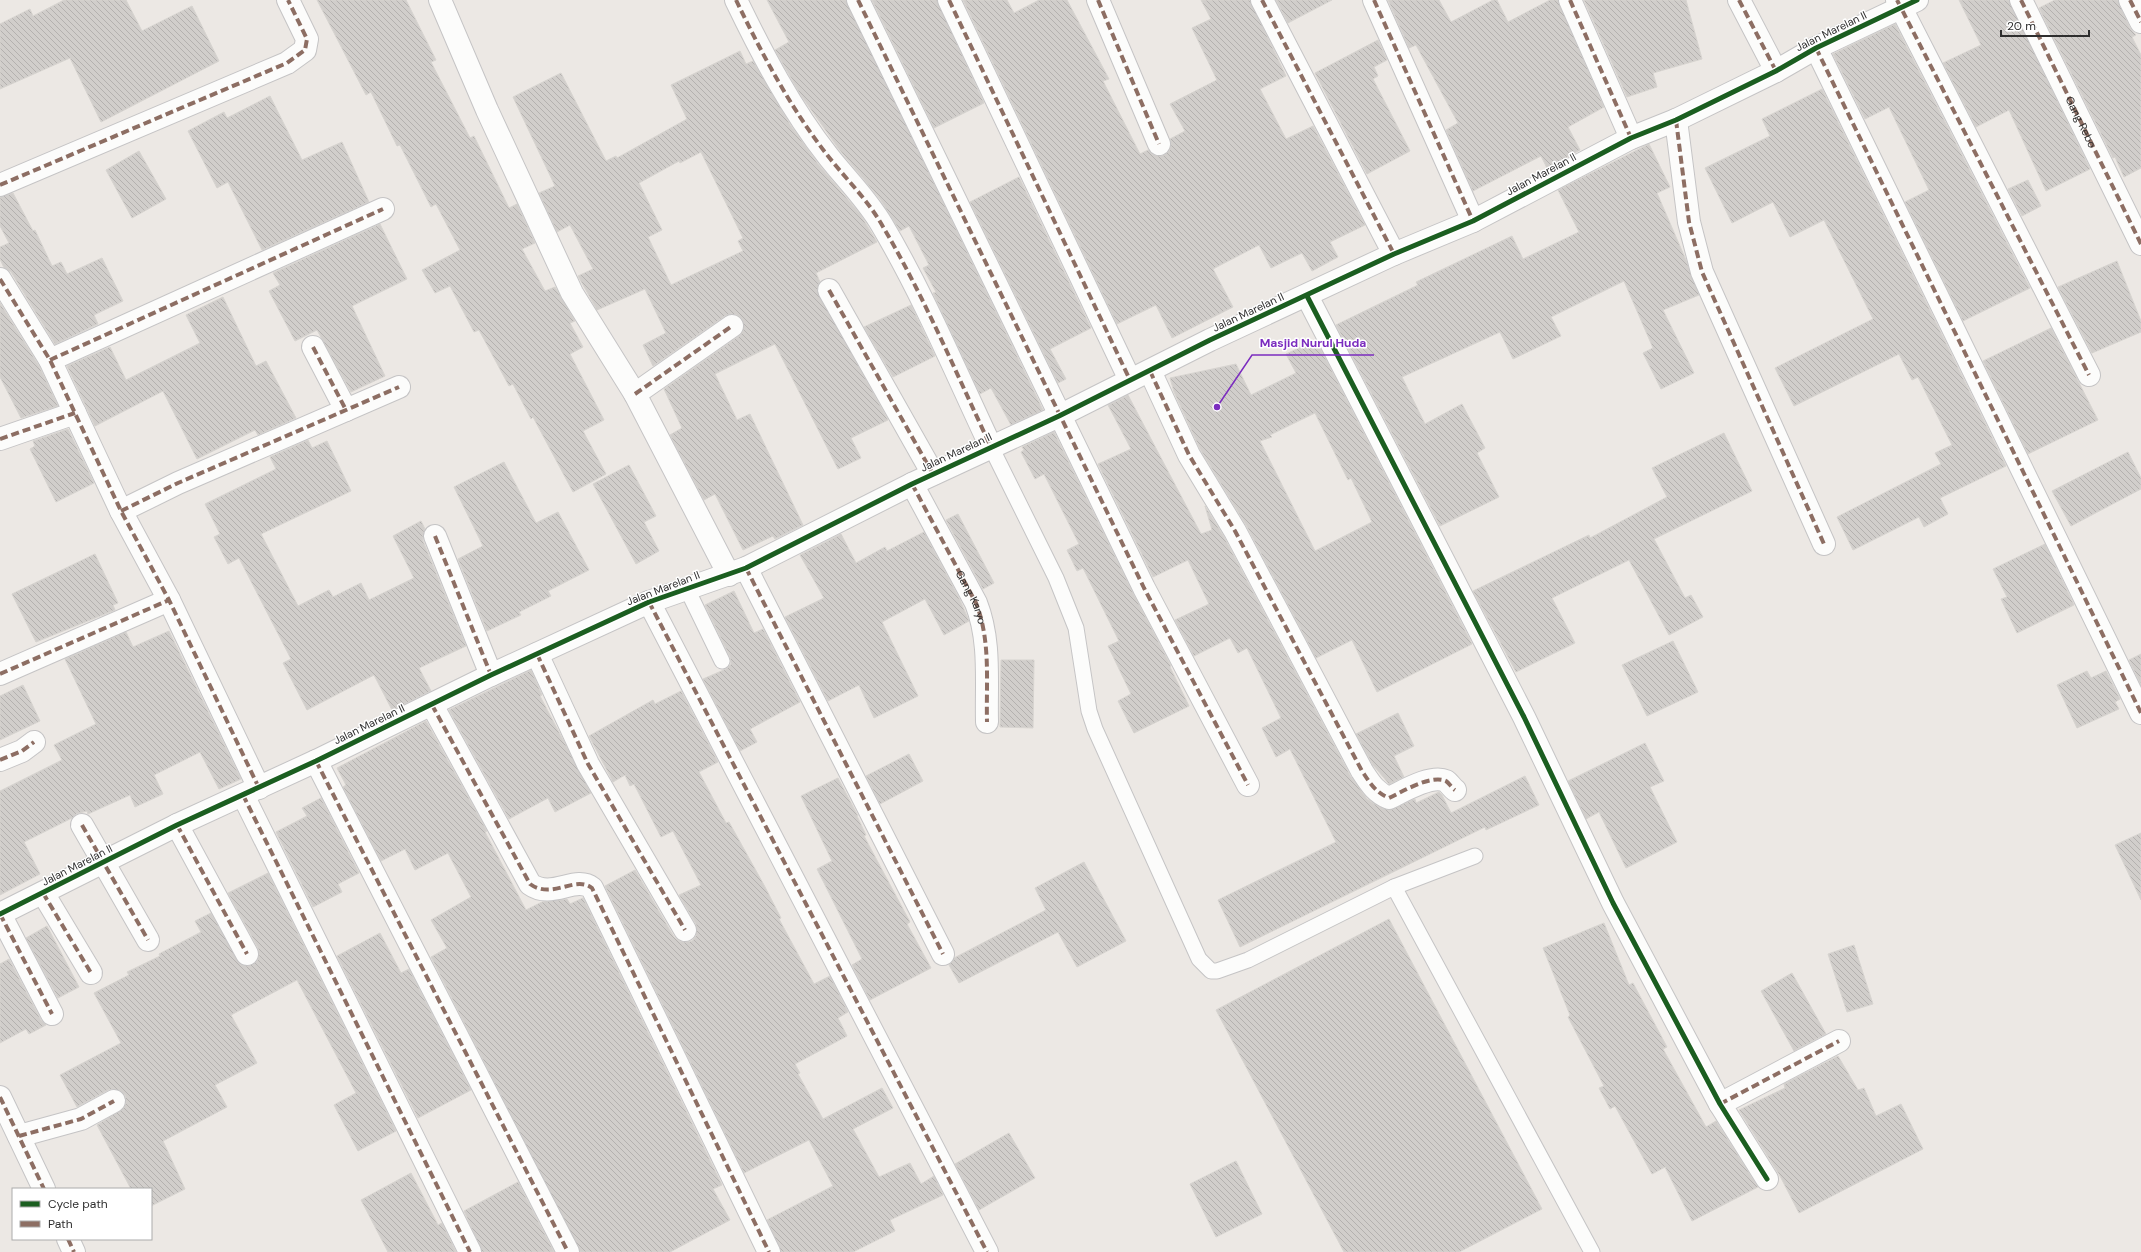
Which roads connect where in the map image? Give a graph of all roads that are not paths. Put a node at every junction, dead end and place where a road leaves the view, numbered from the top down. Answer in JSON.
{"nodes":[{"id":1,"x":288,"y":0,"type":"edge"},
{"id":2,"x":440,"y":0,"type":"edge"},
{"id":3,"x":736,"y":0,"type":"edge"},
{"id":4,"x":858,"y":0,"type":"edge"},
{"id":5,"x":949,"y":0,"type":"edge"},
{"id":6,"x":1098,"y":0,"type":"edge"},
{"id":7,"x":1262,"y":0,"type":"edge"},
{"id":8,"x":1374,"y":0,"type":"edge"},
{"id":9,"x":1570,"y":0,"type":"edge"},
{"id":10,"x":1738,"y":0,"type":"edge"},
{"id":11,"x":2021,"y":0,"type":"edge"},
{"id":12,"x":2130,"y":0,"type":"edge"},
{"id":13,"x":1905,"y":3,"type":"edge"},
{"id":14,"x":2141,"y":22,"type":"edge"},
{"id":15,"x":1816,"y":48,"type":"junction"},
{"id":16,"x":1776,"y":71,"type":"junction"},
{"id":17,"x":1676,"y":120,"type":"junction"},
{"id":18,"x":1631,"y":138,"type":"junction"},
{"id":19,"x":1159,"y":144,"type":"dead end"},
{"id":20,"x":0,"y":186,"type":"edge"},
{"id":21,"x":383,"y":209,"type":"dead end"},
{"id":22,"x":1473,"y":220,"type":"junction"},
{"id":23,"x":2141,"y":244,"type":"edge"},
{"id":24,"x":1394,"y":254,"type":"junction"},
{"id":25,"x":0,"y":279,"type":"edge"},
{"id":26,"x":829,"y":290,"type":"dead end"},
{"id":27,"x":1307,"y":296,"type":"junction"},
{"id":28,"x":732,"y":326,"type":"dead end"},
{"id":29,"x":313,"y":347,"type":"dead end"},
{"id":30,"x":50,"y":360,"type":"junction"},
{"id":31,"x":1150,"y":371,"type":"junction"},
{"id":32,"x":2089,"y":375,"type":"dead end"},
{"id":33,"x":1130,"y":380,"type":"junction"},
{"id":34,"x":399,"y":386,"type":"dead end"},
{"id":35,"x":635,"y":394,"type":"junction"},
{"id":36,"x":346,"y":410,"type":"junction"},
{"id":37,"x":75,"y":413,"type":"junction"},
{"id":38,"x":1059,"y":416,"type":"junction"},
{"id":39,"x":0,"y":439,"type":"edge"},
{"id":40,"x":991,"y":447,"type":"junction"},
{"id":41,"x":933,"y":474,"type":"junction"},
{"id":42,"x":912,"y":484,"type":"junction"},
{"id":43,"x":121,"y":511,"type":"junction"},
{"id":44,"x":435,"y":536,"type":"dead end"},
{"id":45,"x":1824,"y":544,"type":"dead end"},
{"id":46,"x":737,"y":571,"type":"junction"},
{"id":47,"x":688,"y":589,"type":"junction"},
{"id":48,"x":169,"y":600,"type":"junction"},
{"id":49,"x":649,"y":602,"type":"junction"},
{"id":50,"x":538,"y":654,"type":"junction"},
{"id":51,"x":722,"y":661,"type":"dead end"},
{"id":52,"x":0,"y":674,"type":"edge"},
{"id":53,"x":491,"y":675,"type":"junction"},
{"id":54,"x":432,"y":705,"type":"junction"},
{"id":55,"x":2141,"y":713,"type":"edge"},
{"id":56,"x":987,"y":722,"type":"dead end"},
{"id":57,"x":34,"y":742,"type":"dead end"},
{"id":58,"x":0,"y":760,"type":"edge"},
{"id":59,"x":316,"y":761,"type":"junction"},
{"id":60,"x":1248,"y":785,"type":"dead end"},
{"id":61,"x":1455,"y":790,"type":"dead end"},
{"id":62,"x":251,"y":791,"type":"junction"},
{"id":63,"x":82,"y":825,"type":"dead end"},
{"id":64,"x":177,"y":825,"type":"junction"},
{"id":65,"x":1475,"y":856,"type":"dead end"},
{"id":66,"x":103,"y":863,"type":"junction"},
{"id":67,"x":1394,"y":887,"type":"junction"},
{"id":68,"x":43,"y":893,"type":"junction"},
{"id":69,"x":0,"y":914,"type":"edge"},
{"id":70,"x":685,"y":930,"type":"dead end"},
{"id":71,"x":148,"y":940,"type":"dead end"},
{"id":72,"x":247,"y":954,"type":"dead end"},
{"id":73,"x":944,"y":954,"type":"dead end"},
{"id":74,"x":91,"y":973,"type":"dead end"},
{"id":75,"x":52,"y":1014,"type":"dead end"},
{"id":76,"x":1839,"y":1041,"type":"dead end"},
{"id":77,"x":0,"y":1097,"type":"edge"},
{"id":78,"x":114,"y":1101,"type":"dead end"},
{"id":79,"x":1720,"y":1104,"type":"junction"},
{"id":80,"x":19,"y":1136,"type":"junction"},
{"id":81,"x":1767,"y":1179,"type":"dead end"},
{"id":82,"x":44,"y":1188,"type":"edge"},
{"id":83,"x":68,"y":1240,"type":"edge"},
{"id":84,"x":74,"y":1252,"type":"edge"},
{"id":85,"x":470,"y":1252,"type":"edge"},
{"id":86,"x":568,"y":1252,"type":"edge"},
{"id":87,"x":769,"y":1252,"type":"edge"},
{"id":88,"x":987,"y":1252,"type":"edge"},
{"id":89,"x":1592,"y":1252,"type":"edge"}],
"edges":[{"from":1,"to":20,"type":"street"},
{"from":2,"to":35,"type":"street"},
{"from":3,"to":40,"type":"street"},
{"from":4,"to":38,"type":"street"},
{"from":5,"to":33,"type":"street"},
{"from":6,"to":19,"type":"street"},
{"from":7,"to":24,"type":"street"},
{"from":8,"to":22,"type":"street"},
{"from":9,"to":18,"type":"street"},
{"from":10,"to":16,"type":"street"},
{"from":11,"to":23,"type":"street","name":"Gang Rebo"},
{"from":12,"to":14,"type":"street"},
{"from":13,"to":15,"type":"street","name":"Jalan Marelan II"},
{"from":13,"to":32,"type":"street"},
{"from":15,"to":16,"type":"street","name":"Jalan Marelan II"},
{"from":15,"to":55,"type":"street"},
{"from":16,"to":17,"type":"street","name":"Jalan Marelan II"},
{"from":17,"to":18,"type":"street","name":"Jalan Marelan II"},
{"from":17,"to":45,"type":"street"},
{"from":18,"to":22,"type":"street","name":"Jalan Marelan II"},
{"from":21,"to":30,"type":"street"},
{"from":22,"to":24,"type":"street","name":"Jalan Marelan II"},
{"from":24,"to":27,"type":"street","name":"Jalan Marelan II"},
{"from":25,"to":30,"type":"street"},
{"from":26,"to":41,"type":"street"},
{"from":27,"to":31,"type":"street","name":"Jalan Marelan II"},
{"from":27,"to":79,"type":"street"},
{"from":28,"to":35,"type":"street"},
{"from":29,"to":36,"type":"street"},
{"from":30,"to":37,"type":"street"},
{"from":31,"to":33,"type":"street","name":"Jalan Marelan II"},
{"from":31,"to":61,"type":"street"},
{"from":33,"to":38,"type":"street","name":"Jalan Marelan II"},
{"from":34,"to":36,"type":"street"},
{"from":35,"to":46,"type":"street"},
{"from":36,"to":43,"type":"street"},
{"from":37,"to":39,"type":"street"},
{"from":37,"to":43,"type":"street"},
{"from":38,"to":40,"type":"street","name":"Jalan Marelan II"},
{"from":38,"to":60,"type":"street"},
{"from":40,"to":41,"type":"street","name":"Jalan Marelan II"},
{"from":40,"to":67,"type":"lane"},
{"from":41,"to":42,"type":"street","name":"Jalan Marelan II"},
{"from":42,"to":46,"type":"street","name":"Jalan Marelan II"},
{"from":42,"to":56,"type":"street","name":"Gang Karyo"},
{"from":43,"to":48,"type":"street"},
{"from":44,"to":53,"type":"street"},
{"from":46,"to":47,"type":"street","name":"Jalan Marelan II"},
{"from":46,"to":73,"type":"street"},
{"from":47,"to":49,"type":"street","name":"Jalan Marelan II"},
{"from":47,"to":51,"type":"lane"},
{"from":48,"to":52,"type":"street"},
{"from":48,"to":62,"type":"street"},
{"from":49,"to":50,"type":"street","name":"Jalan Marelan II"},
{"from":49,"to":88,"type":"street"},
{"from":50,"to":53,"type":"street","name":"Jalan Marelan II"},
{"from":50,"to":70,"type":"street"},
{"from":53,"to":54,"type":"street","name":"Jalan Marelan II"},
{"from":54,"to":59,"type":"street","name":"Jalan Marelan II"},
{"from":54,"to":87,"type":"street"},
{"from":57,"to":58,"type":"street"},
{"from":59,"to":62,"type":"street","name":"Jalan Marelan II"},
{"from":59,"to":86,"type":"street"},
{"from":62,"to":64,"type":"street","name":"Jalan Marelan II"},
{"from":62,"to":85,"type":"street"},
{"from":63,"to":66,"type":"street"},
{"from":64,"to":66,"type":"street","name":"Jalan Marelan II"},
{"from":64,"to":72,"type":"street"},
{"from":65,"to":67,"type":"lane"},
{"from":66,"to":68,"type":"street","name":"Jalan Marelan II"},
{"from":66,"to":71,"type":"street"},
{"from":67,"to":89,"type":"lane"},
{"from":68,"to":69,"type":"street","name":"Jalan Marelan II"},
{"from":68,"to":74,"type":"street"},
{"from":69,"to":75,"type":"street"},
{"from":76,"to":79,"type":"street"},
{"from":77,"to":80,"type":"street"},
{"from":78,"to":80,"type":"street"},
{"from":79,"to":81,"type":"street"},
{"from":80,"to":82,"type":"street"},
{"from":83,"to":84,"type":"street"}]}
